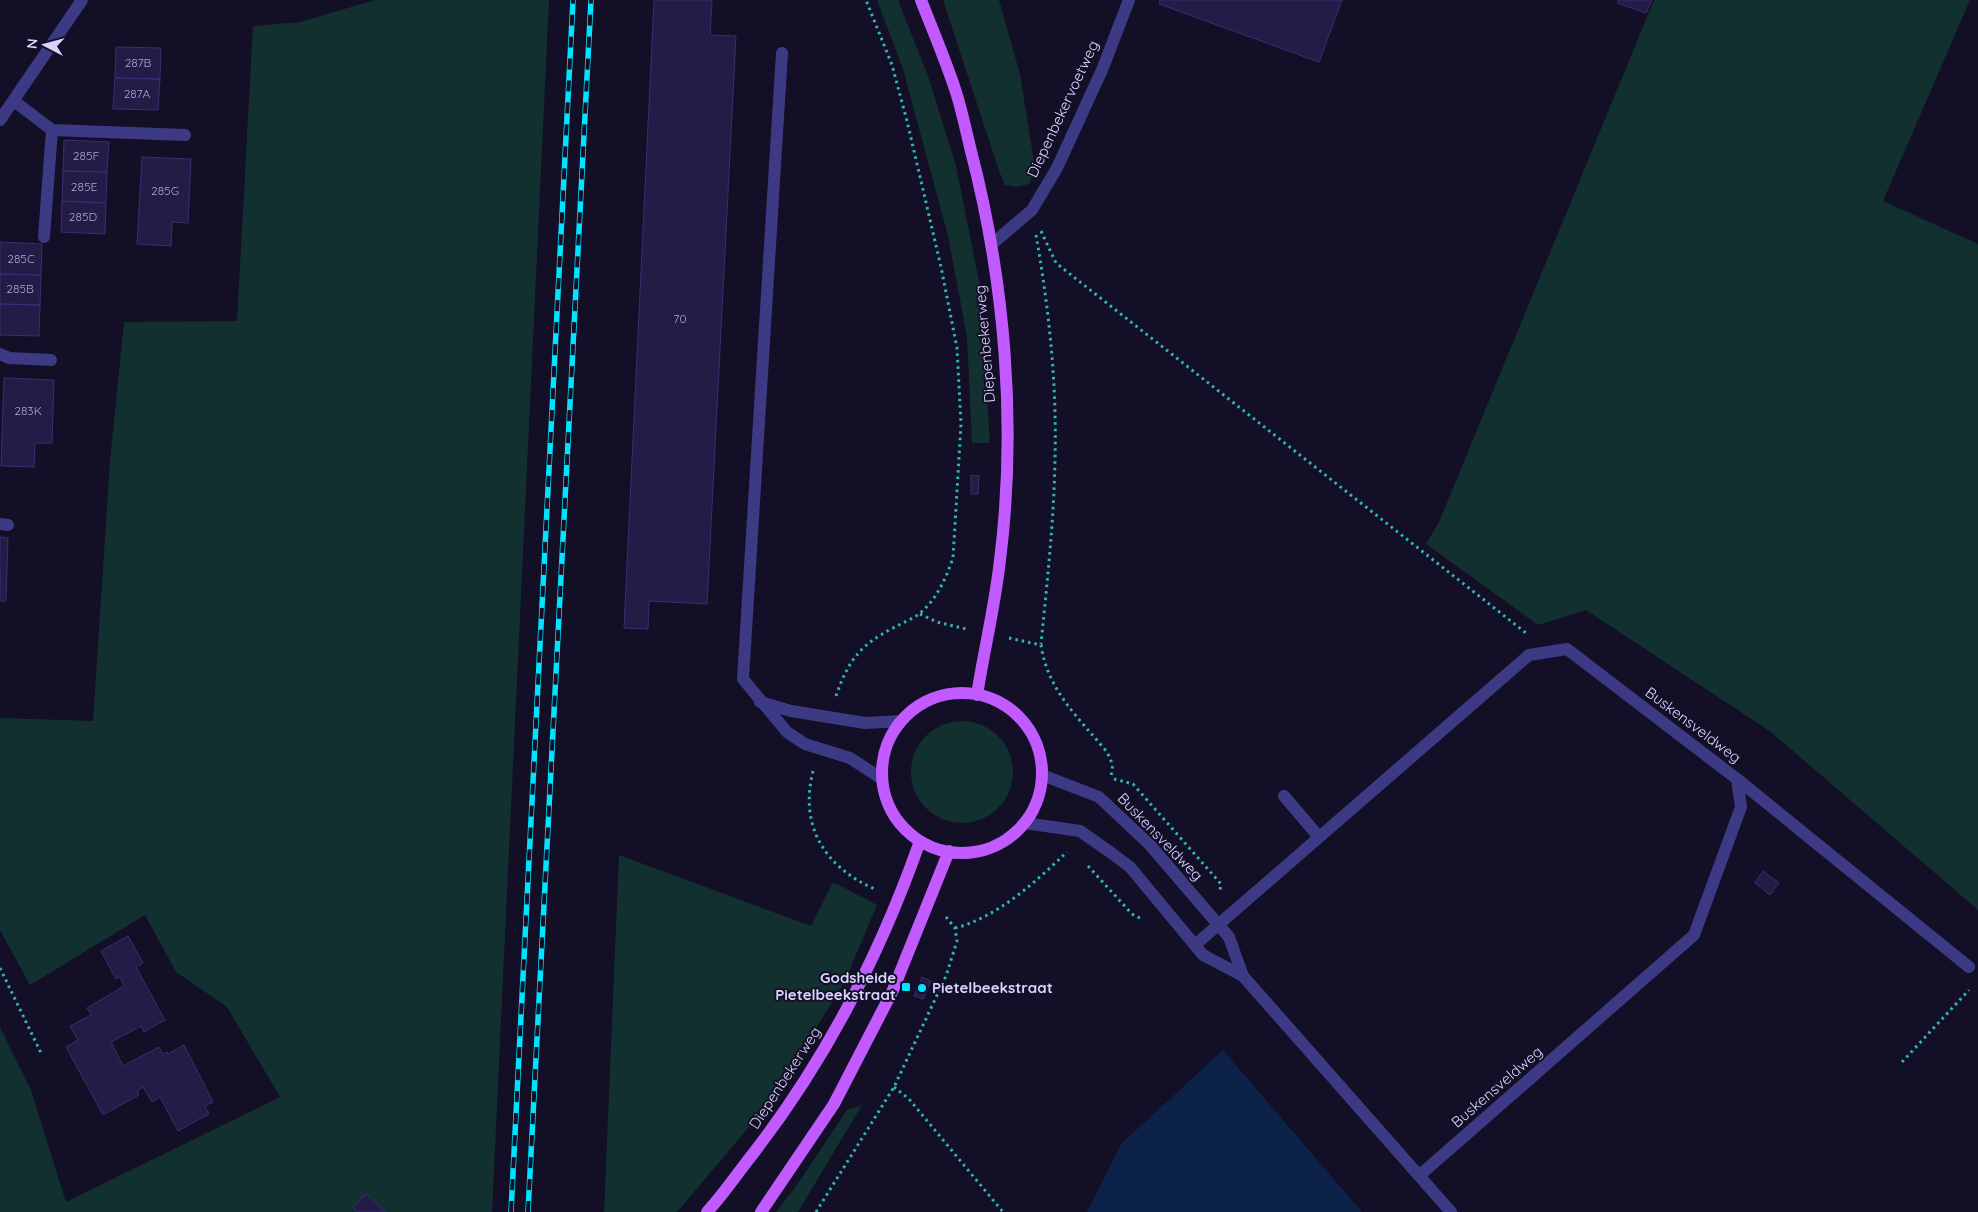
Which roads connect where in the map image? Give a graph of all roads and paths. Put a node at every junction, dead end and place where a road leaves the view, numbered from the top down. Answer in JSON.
{"nodes":[{"id":1,"x":82,"y":0,"type":"edge"},
{"id":2,"x":866,"y":0,"type":"edge"},
{"id":3,"x":921,"y":0,"type":"edge"},
{"id":4,"x":1130,"y":0,"type":"edge"},
{"id":5,"x":782,"y":53,"type":"dead end"},
{"id":6,"x":14,"y":101,"type":"junction"},
{"id":7,"x":0,"y":120,"type":"edge"},
{"id":8,"x":52,"y":130,"type":"junction"},
{"id":9,"x":185,"y":136,"type":"dead end"},
{"id":10,"x":1032,"y":210,"type":"junction"},
{"id":11,"x":44,"y":236,"type":"dead end"},
{"id":12,"x":992,"y":244,"type":"junction"},
{"id":13,"x":0,"y":354,"type":"edge"},
{"id":14,"x":51,"y":360,"type":"dead end"},
{"id":15,"x":937,"y":622,"type":"dead end"},
{"id":16,"x":1042,"y":645,"type":"dead end"},
{"id":17,"x":1550,"y":652,"type":"junction"},
{"id":18,"x":977,"y":695,"type":"junction"},
{"id":19,"x":760,"y":702,"type":"junction"},
{"id":20,"x":901,"y":720,"type":"junction"},
{"id":21,"x":1042,"y":774,"type":"junction"},
{"id":22,"x":882,"y":779,"type":"junction"},
{"id":23,"x":1737,"y":779,"type":"junction"},
{"id":24,"x":1284,"y":796,"type":"dead end"},
{"id":25,"x":1025,"y":823,"type":"junction"},
{"id":26,"x":1319,"y":837,"type":"junction"},
{"id":27,"x":920,"y":841,"type":"junction"},
{"id":28,"x":949,"y":851,"type":"junction"},
{"id":29,"x":1218,"y":924,"type":"junction"},
{"id":30,"x":955,"y":928,"type":"dead end"},
{"id":31,"x":1195,"y":945,"type":"junction"},
{"id":32,"x":1969,"y":967,"type":"dead end"},
{"id":33,"x":0,"y":968,"type":"edge"},
{"id":34,"x":1243,"y":976,"type":"junction"},
{"id":35,"x":1972,"y":987,"type":"dead end"},
{"id":36,"x":41,"y":1053,"type":"dead end"},
{"id":37,"x":1902,"y":1062,"type":"dead end"},
{"id":38,"x":894,"y":1087,"type":"junction"},
{"id":39,"x":1420,"y":1175,"type":"junction"},
{"id":40,"x":706,"y":1212,"type":"edge"},
{"id":41,"x":761,"y":1212,"type":"edge"},
{"id":42,"x":816,"y":1212,"type":"edge"},
{"id":43,"x":1003,"y":1212,"type":"edge"},
{"id":44,"x":1451,"y":1212,"type":"edge"}],
"edges":[{"from":1,"to":6,"type":"street"},
{"from":2,"to":15,"type":"path"},
{"from":3,"to":12,"type":"main road","name":"Diepenbekerweg"},
{"from":4,"to":10,"type":"street","name":"Diepenbekervoetweg"},
{"from":5,"to":19,"type":"street"},
{"from":6,"to":7,"type":"street"},
{"from":6,"to":8,"type":"street"},
{"from":8,"to":9,"type":"street"},
{"from":8,"to":11,"type":"street"},
{"from":10,"to":12,"type":"street","name":"Diepenbekervoetweg"},
{"from":10,"to":16,"type":"path"},
{"from":10,"to":17,"type":"path"},
{"from":12,"to":18,"type":"main road","name":"Diepenbekerweg"},
{"from":13,"to":14,"type":"street"},
{"from":17,"to":23,"type":"street","name":"Buskensveldweg"},
{"from":17,"to":26,"type":"street","name":"Buskensveldweg"},
{"from":18,"to":20,"type":"main road"},
{"from":18,"to":21,"type":"main road"},
{"from":19,"to":20,"type":"street"},
{"from":19,"to":22,"type":"street"},
{"from":20,"to":22,"type":"main road"},
{"from":21,"to":25,"type":"main road"},
{"from":21,"to":29,"type":"street","name":"Buskensveldweg"},
{"from":22,"to":27,"type":"main road"},
{"from":23,"to":32,"type":"street"},
{"from":23,"to":39,"type":"street","name":"Buskensveldweg"},
{"from":24,"to":26,"type":"street"},
{"from":25,"to":28,"type":"main road"},
{"from":25,"to":31,"type":"street","name":"Buskensveldweg"},
{"from":26,"to":29,"type":"street","name":"Buskensveldweg"},
{"from":27,"to":28,"type":"main road"},
{"from":27,"to":40,"type":"main road","name":"Diepenbekerweg"},
{"from":28,"to":41,"type":"main road"},
{"from":29,"to":31,"type":"street","name":"Buskensveldweg"},
{"from":29,"to":34,"type":"street","name":"Buskensveldweg"},
{"from":30,"to":38,"type":"path"},
{"from":31,"to":34,"type":"street","name":"Buskensveldweg"},
{"from":33,"to":36,"type":"path"},
{"from":34,"to":39,"type":"street","name":"Buskensveldweg"},
{"from":35,"to":37,"type":"path"},
{"from":38,"to":42,"type":"path"},
{"from":38,"to":43,"type":"path"},
{"from":39,"to":44,"type":"street","name":"Buskensveldweg"}]}
